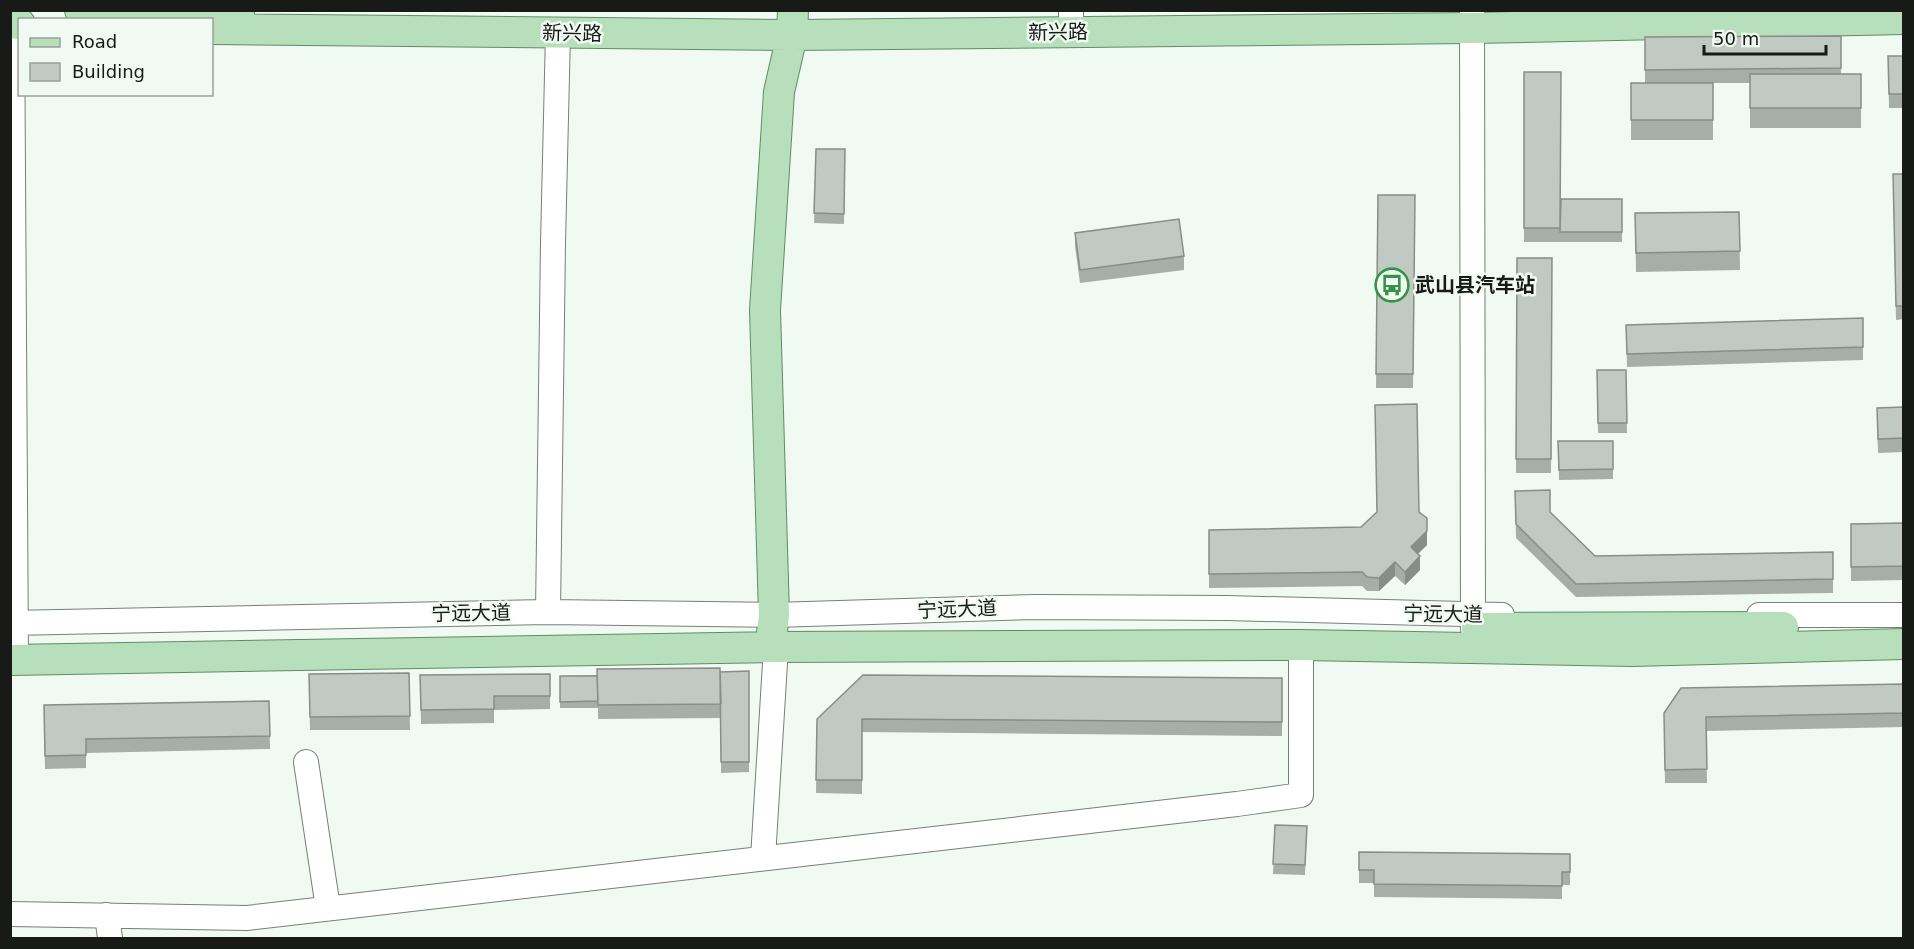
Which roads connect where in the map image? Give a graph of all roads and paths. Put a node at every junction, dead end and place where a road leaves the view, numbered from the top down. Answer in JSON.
{"nodes":[{"id":1,"x":80,"y":10,"type":"edge"},
{"id":2,"x":1589,"y":10,"type":"edge"},
{"id":3,"x":1472,"y":17,"type":"edge"},
{"id":4,"x":1904,"y":19,"type":"edge"},
{"id":5,"x":14,"y":20,"type":"edge"},
{"id":6,"x":1071,"y":20,"type":"edge"},
{"id":7,"x":792,"y":22,"type":"edge"},
{"id":8,"x":213,"y":29,"type":"edge"},
{"id":9,"x":558,"y":33,"type":"junction"},
{"id":10,"x":548,"y":612,"type":"junction"},
{"id":11,"x":1904,"y":615,"type":"edge"},
{"id":12,"x":1904,"y":626,"type":"edge"},
{"id":13,"x":1474,"y":630,"type":"junction"},
{"id":14,"x":774,"y":631,"type":"junction"},
{"id":15,"x":13,"y":642,"type":"edge"},
{"id":16,"x":1904,"y":644,"type":"edge"},
{"id":17,"x":1301,"y":645,"type":"junction"},
{"id":18,"x":306,"y":762,"type":"dead end"},
{"id":19,"x":763,"y":858,"type":"junction"},
{"id":20,"x":328,"y":908,"type":"junction"},
{"id":21,"x":10,"y":914,"type":"edge"},
{"id":22,"x":109,"y":927,"type":"edge"}],
"edges":[{"from":1,"to":7,"type":"main road","name":"新兴路"},
{"from":2,"to":3,"type":"main road","name":"新兴路"},
{"from":3,"to":4,"type":"main road","name":"新兴路"},
{"from":3,"to":6,"type":"main road","name":"新兴路"},
{"from":3,"to":13,"type":"street"},
{"from":5,"to":15,"type":"street"},
{"from":6,"to":7,"type":"main road","name":"新兴路"},
{"from":7,"to":9,"type":"main road","name":"新兴路"},
{"from":7,"to":14,"type":"main road"},
{"from":8,"to":9,"type":"main road","name":"新兴路"},
{"from":9,"to":10,"type":"street"},
{"from":10,"to":14,"type":"street","name":"宁远大道"},
{"from":10,"to":15,"type":"street","name":"宁远大道"},
{"from":11,"to":13,"type":"street","name":"宁远大道"},
{"from":12,"to":13,"type":"main road","name":"宁远大道"},
{"from":13,"to":14,"type":"main road","name":"宁远大道"},
{"from":13,"to":16,"type":"main road","name":"宁远大道"},
{"from":13,"to":17,"type":"main road","name":"宁远大道"},
{"from":14,"to":15,"type":"main road","name":"宁远大道"},
{"from":14,"to":17,"type":"main road","name":"宁远大道"},
{"from":14,"to":19,"type":"street"},
{"from":17,"to":19,"type":"street"},
{"from":18,"to":20,"type":"street"},
{"from":19,"to":20,"type":"street"},
{"from":20,"to":22,"type":"street"},
{"from":21,"to":22,"type":"street"}]}
